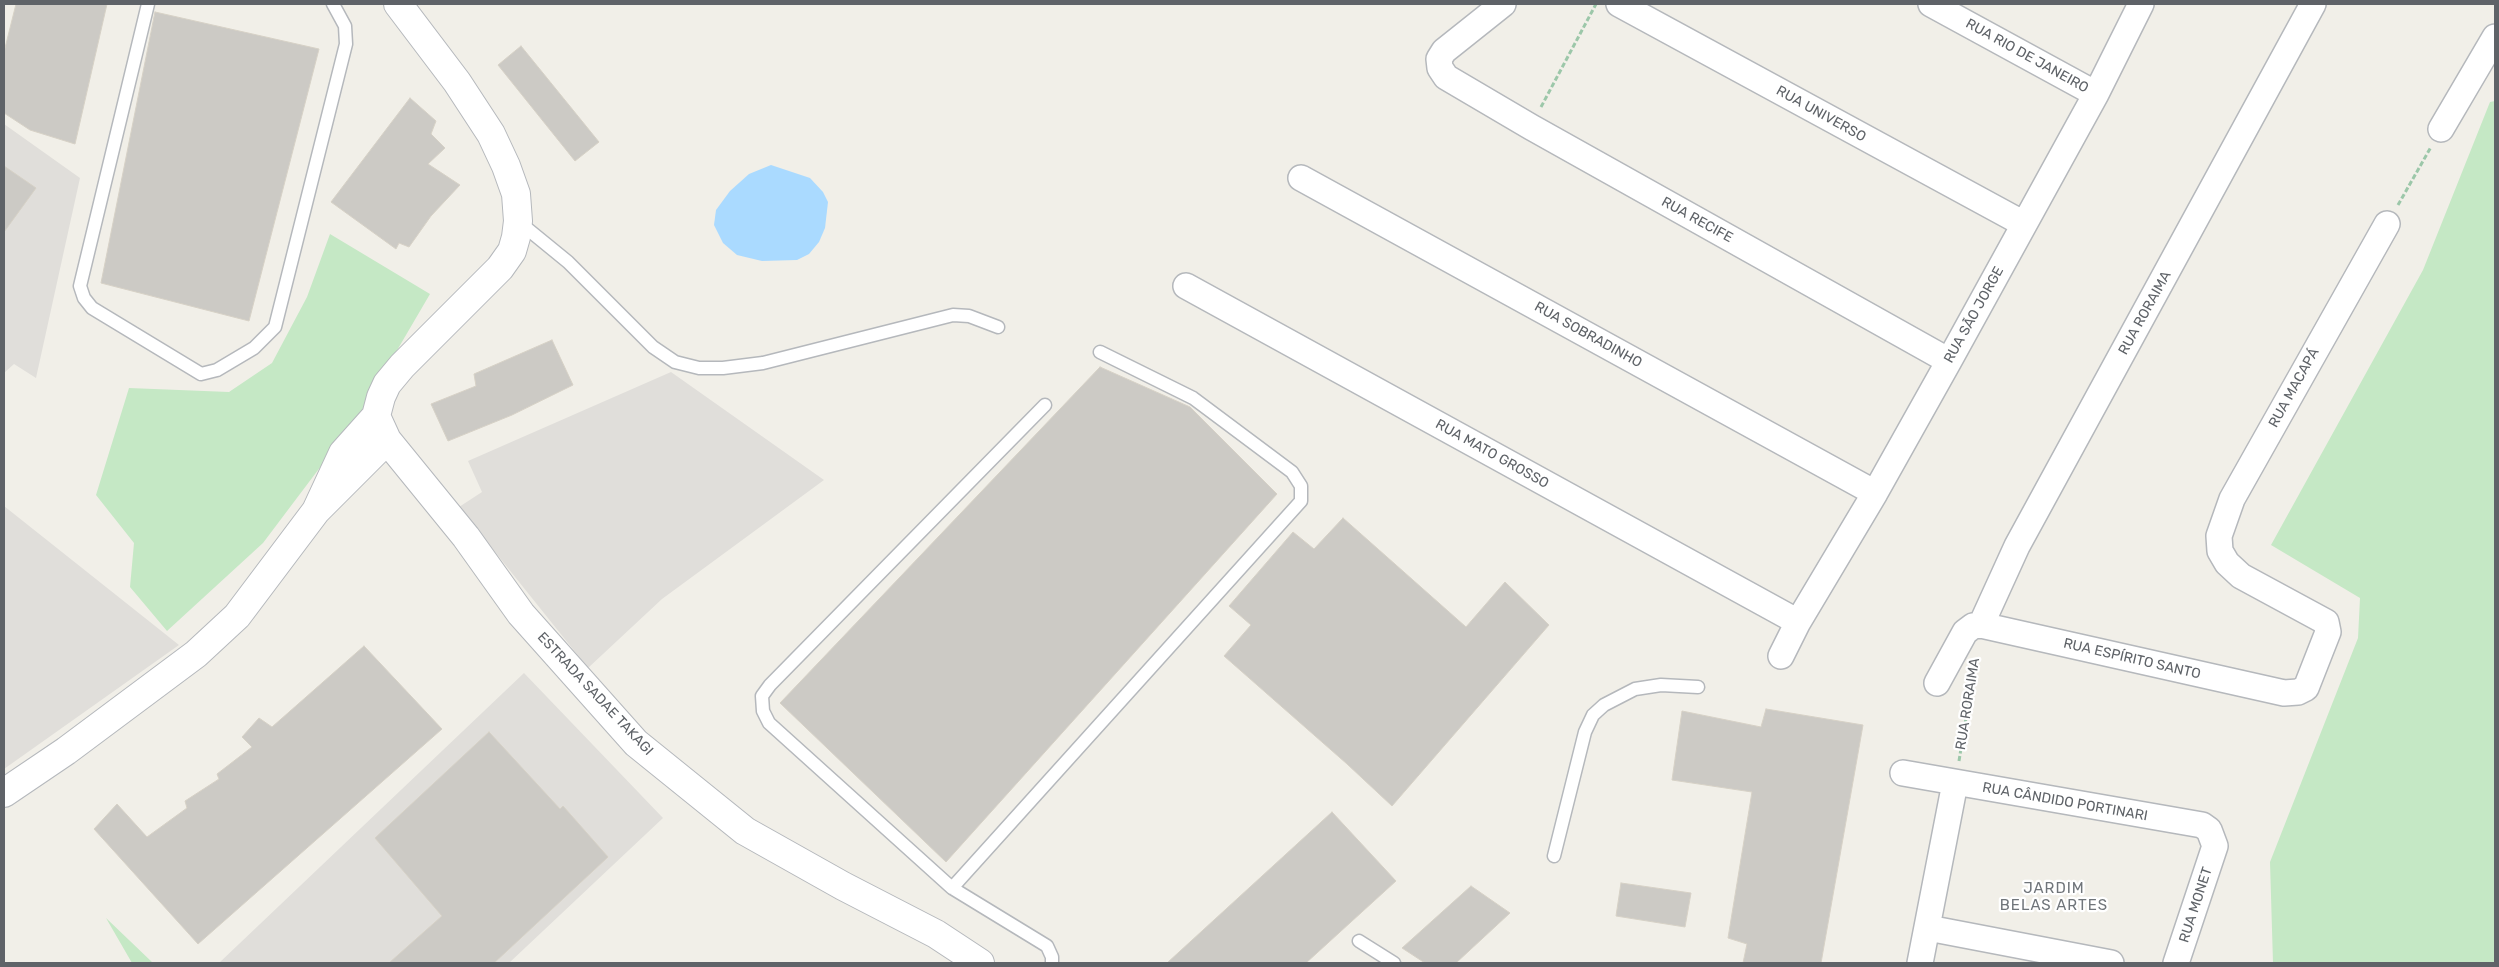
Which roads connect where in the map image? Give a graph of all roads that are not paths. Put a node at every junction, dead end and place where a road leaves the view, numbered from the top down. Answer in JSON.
{"nodes":[{"id":1,"x":148,"y":4,"type":"edge"},
{"id":2,"x":333,"y":4,"type":"edge"},
{"id":3,"x":398,"y":4,"type":"edge"},
{"id":4,"x":1503,"y":4,"type":"edge"},
{"id":5,"x":1619,"y":4,"type":"edge"},
{"id":6,"x":1931,"y":4,"type":"edge"},
{"id":7,"x":2141,"y":4,"type":"edge"},
{"id":8,"x":2313,"y":4,"type":"edge"},
{"id":9,"x":2495,"y":37,"type":"edge"},
{"id":10,"x":2096,"y":94,"type":"junction"},
{"id":11,"x":2441,"y":129,"type":"road end"},
{"id":12,"x":1301,"y":178,"type":"dead end"},
{"id":13,"x":518,"y":222,"type":"junction"},
{"id":14,"x":2024,"y":224,"type":"junction"},
{"id":15,"x":2387,"y":224,"type":"road end"},
{"id":16,"x":1186,"y":286,"type":"dead end"},
{"id":17,"x":998,"y":326,"type":"dead end"},
{"id":18,"x":1100,"y":352,"type":"dead end"},
{"id":19,"x":1949,"y":362,"type":"junction"},
{"id":20,"x":1046,"y":406,"type":"dead end"},
{"id":21,"x":382,"y":428,"type":"junction"},
{"id":22,"x":1875,"y":493,"type":"junction"},
{"id":23,"x":1798,"y":622,"type":"junction"},
{"id":24,"x":1981,"y":625,"type":"junction"},
{"id":25,"x":1781,"y":656,"type":"dead end"},
{"id":26,"x":1937,"y":683,"type":"dead end"},
{"id":27,"x":1698,"y":687,"type":"dead end"},
{"id":28,"x":2284,"y":693,"type":"joint"},
{"id":29,"x":1903,"y":773,"type":"dead end"},
{"id":30,"x":1956,"y":783,"type":"junction"},
{"id":31,"x":4,"y":793,"type":"edge"},
{"id":32,"x":2215,"y":846,"type":"joint"},
{"id":33,"x":1554,"y":856,"type":"dead end"},
{"id":34,"x":952,"y":888,"type":"junction"},
{"id":35,"x":1928,"y":928,"type":"junction"},
{"id":36,"x":1359,"y":940,"type":"dead end"},
{"id":37,"x":980,"y":963,"type":"edge"},
{"id":38,"x":1052,"y":963,"type":"edge"},
{"id":39,"x":1394,"y":963,"type":"edge"},
{"id":40,"x":1920,"y":963,"type":"edge"},
{"id":41,"x":2111,"y":963,"type":"edge"},
{"id":42,"x":2176,"y":963,"type":"edge"}],
"edges":[{"from":1,"to":2,"type":"lane"},
{"from":3,"to":13,"type":"street"},
{"from":4,"to":19,"type":"street","name":"RUA RECIFE"},
{"from":5,"to":14,"type":"street","name":"RUA UNIVERSO"},
{"from":6,"to":10,"type":"street","name":"RUA RIO DE JANEIRO"},
{"from":7,"to":10,"type":"street","name":"RUA SÃO JORGE"},
{"from":8,"to":24,"type":"street","name":"RUA RORAIMA"},
{"from":9,"to":11,"type":"street"},
{"from":10,"to":14,"type":"street","name":"RUA SÃO JORGE"},
{"from":12,"to":22,"type":"street","name":"RUA SOBRADINHO"},
{"from":13,"to":17,"type":"lane"},
{"from":13,"to":21,"type":"street"},
{"from":14,"to":19,"type":"street","name":"RUA SÃO JORGE"},
{"from":15,"to":28,"type":"street","name":"RUA MACAPÁ"},
{"from":16,"to":23,"type":"street","name":"RUA MATO GROSSO"},
{"from":18,"to":34,"type":"lane"},
{"from":19,"to":22,"type":"street","name":"RUA SÃO JORGE"},
{"from":20,"to":34,"type":"lane"},
{"from":21,"to":31,"type":"street"},
{"from":21,"to":37,"type":"street","name":"ESTRADA SADAE TAKAGI"},
{"from":22,"to":23,"type":"street","name":"RUA SÃO JORGE"},
{"from":23,"to":25,"type":"street","name":"RUA SÃO JORGE"},
{"from":24,"to":26,"type":"street","name":"RUA RORAIMA"},
{"from":24,"to":28,"type":"street","name":"RUA ESPÍRITO SANTO"},
{"from":27,"to":33,"type":"lane"},
{"from":29,"to":30,"type":"street","name":"RUA CÂNDIDO PORTINARI"},
{"from":30,"to":32,"type":"street","name":"RUA CÂNDIDO PORTINARI"},
{"from":30,"to":35,"type":"street"},
{"from":32,"to":42,"type":"street","name":"RUA MONET"},
{"from":34,"to":38,"type":"lane"},
{"from":35,"to":40,"type":"street"},
{"from":35,"to":41,"type":"street"},
{"from":36,"to":39,"type":"lane"}]}
